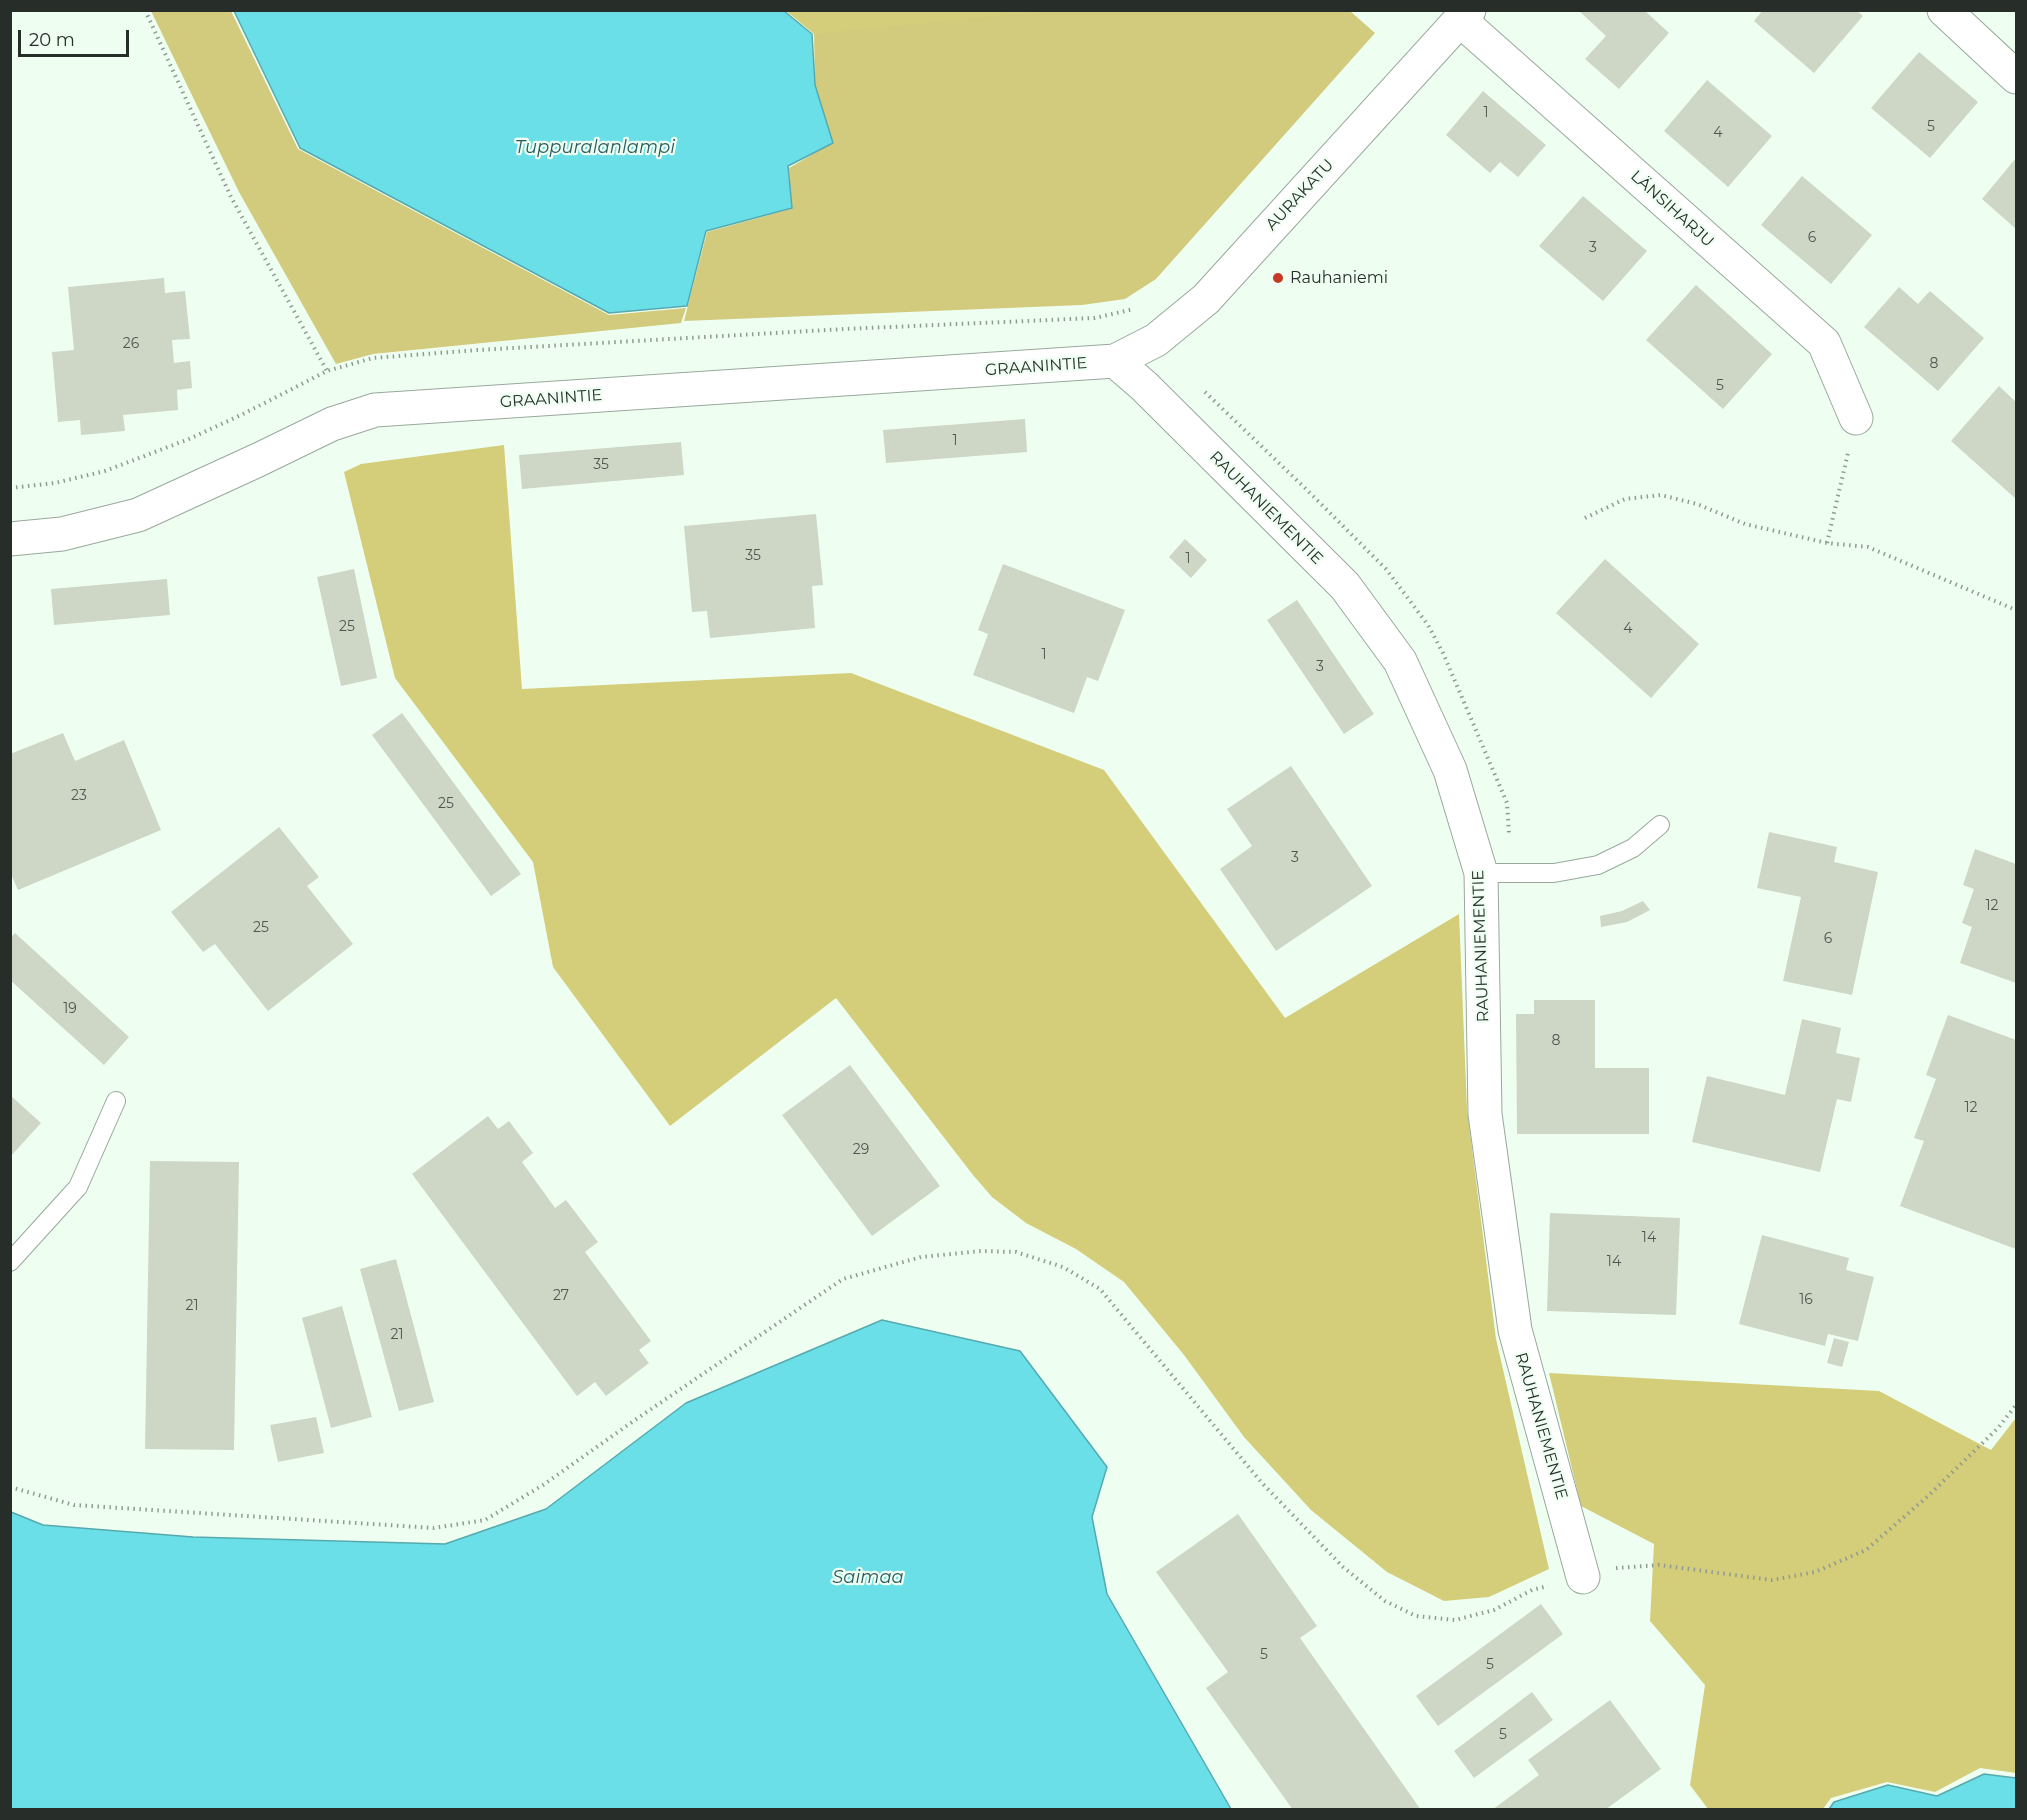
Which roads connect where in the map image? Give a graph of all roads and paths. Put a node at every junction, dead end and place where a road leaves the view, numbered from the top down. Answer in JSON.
{"nodes":[{"id":1,"x":145,"y":10,"type":"edge"},
{"id":2,"x":1944,"y":10,"type":"edge"},
{"id":3,"x":1464,"y":15,"type":"edge"},
{"id":4,"x":2016,"y":78,"type":"edge"},
{"id":5,"x":1143,"y":306,"type":"dead end"},
{"id":6,"x":1115,"y":361,"type":"junction"},
{"id":7,"x":327,"y":371,"type":"junction"},
{"id":8,"x":1856,"y":418,"type":"joint"},
{"id":9,"x":10,"y":488,"type":"edge"},
{"id":10,"x":1585,"y":518,"type":"dead end"},
{"id":11,"x":10,"y":539,"type":"edge"},
{"id":12,"x":1827,"y":543,"type":"junction"},
{"id":13,"x":2016,"y":610,"type":"edge"},
{"id":14,"x":1660,"y":825,"type":"dead end"},
{"id":15,"x":1481,"y":873,"type":"junction"},
{"id":16,"x":116,"y":1101,"type":"dead end"},
{"id":17,"x":10,"y":1262,"type":"edge"},
{"id":18,"x":2016,"y":1405,"type":"edge"},
{"id":19,"x":10,"y":1487,"type":"edge"},
{"id":20,"x":1583,"y":1577,"type":"junction"}],
"edges":[{"from":1,"to":7,"type":"path"},
{"from":2,"to":4,"type":"street"},
{"from":3,"to":6,"type":"street","name":"AURAKATU"},
{"from":3,"to":8,"type":"street","name":"LÄNSIHARJU"},
{"from":5,"to":7,"type":"path"},
{"from":6,"to":11,"type":"street","name":"GRAANINTIE"},
{"from":6,"to":15,"type":"street","name":"RAUHANIEMENTIE"},
{"from":7,"to":9,"type":"path"},
{"from":8,"to":12,"type":"path"},
{"from":10,"to":12,"type":"path"},
{"from":12,"to":13,"type":"path"},
{"from":14,"to":15,"type":"lane"},
{"from":15,"to":20,"type":"street","name":"RAUHANIEMENTIE"},
{"from":16,"to":17,"type":"lane"},
{"from":18,"to":20,"type":"path"},
{"from":19,"to":20,"type":"path"}]}
